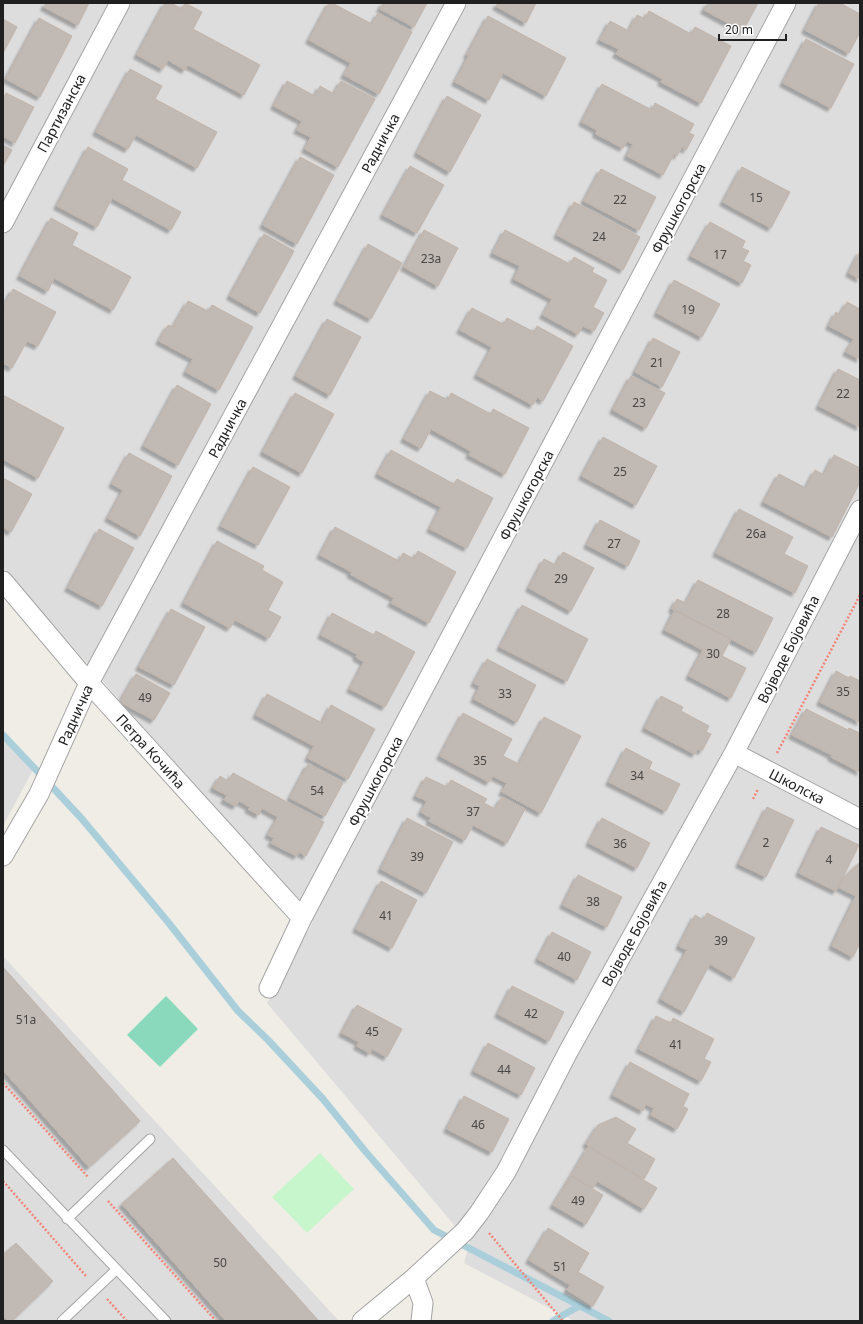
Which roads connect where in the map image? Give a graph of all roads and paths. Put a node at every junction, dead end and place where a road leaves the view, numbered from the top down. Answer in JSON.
{"nodes":[{"id":1,"x":120,"y":3,"type":"edge"},
{"id":2,"x":456,"y":3,"type":"edge"},
{"id":3,"x":786,"y":3,"type":"edge"},
{"id":4,"x":3,"y":223,"type":"edge"},
{"id":5,"x":860,"y":510,"type":"edge"},
{"id":6,"x":3,"y":581,"type":"edge"},
{"id":7,"x":860,"y":595,"type":"edge"},
{"id":8,"x":89,"y":683,"type":"junction"},
{"id":9,"x":734,"y":753,"type":"junction"},
{"id":10,"x":768,"y":771,"type":"junction"},
{"id":11,"x":752,"y":799,"type":"dead end"},
{"id":12,"x":860,"y":818,"type":"edge"},
{"id":13,"x":3,"y":856,"type":"edge"},
{"id":14,"x":302,"y":918,"type":"junction"},
{"id":15,"x":269,"y":988,"type":"dead end"},
{"id":16,"x":150,"y":1139,"type":"dead end"},
{"id":17,"x":3,"y":1150,"type":"edge"},
{"id":18,"x":10,"y":1157,"type":"junction"},
{"id":19,"x":3,"y":1165,"type":"edge"},
{"id":20,"x":3,"y":1181,"type":"edge"},
{"id":21,"x":67,"y":1218,"type":"junction"},
{"id":22,"x":470,"y":1224,"type":"junction"},
{"id":23,"x":116,"y":1270,"type":"junction"},
{"id":24,"x":414,"y":1278,"type":"junction"},
{"id":25,"x":97,"y":1288,"type":"junction"},
{"id":26,"x":62,"y":1321,"type":"edge"},
{"id":27,"x":127,"y":1321,"type":"edge"},
{"id":28,"x":166,"y":1321,"type":"edge"},
{"id":29,"x":362,"y":1321,"type":"edge"},
{"id":30,"x":421,"y":1321,"type":"edge"},
{"id":31,"x":563,"y":1321,"type":"edge"}],
"edges":[{"from":1,"to":4,"type":"street","name":"Партизанска"},
{"from":2,"to":8,"type":"street","name":"Радничка"},
{"from":3,"to":14,"type":"street","name":"Фрушкогорска"},
{"from":5,"to":9,"type":"street","name":"Војводе Бојовића"},
{"from":6,"to":8,"type":"street","name":"Петра Кочића"},
{"from":7,"to":10,"type":"path"},
{"from":8,"to":13,"type":"street","name":"Радничка"},
{"from":8,"to":14,"type":"street","name":"Петра Кочића"},
{"from":9,"to":10,"type":"street","name":"Школска"},
{"from":9,"to":22,"type":"street","name":"Војводе Бојовића"},
{"from":10,"to":11,"type":"path"},
{"from":10,"to":12,"type":"street","name":"Школска"},
{"from":14,"to":15,"type":"street","name":"Фрушкогорска"},
{"from":16,"to":21,"type":"lane"},
{"from":17,"to":18,"type":"lane"},
{"from":18,"to":19,"type":"lane"},
{"from":18,"to":21,"type":"lane"},
{"from":20,"to":25,"type":"path"},
{"from":21,"to":23,"type":"lane"},
{"from":22,"to":24,"type":"street","name":"Војводе Бојовића"},
{"from":22,"to":31,"type":"path"},
{"from":23,"to":25,"type":"lane"},
{"from":23,"to":28,"type":"lane"},
{"from":24,"to":29,"type":"street","name":"Војводе Бојовића"},
{"from":24,"to":30,"type":"street"},
{"from":25,"to":26,"type":"lane"},
{"from":25,"to":27,"type":"path"}]}
